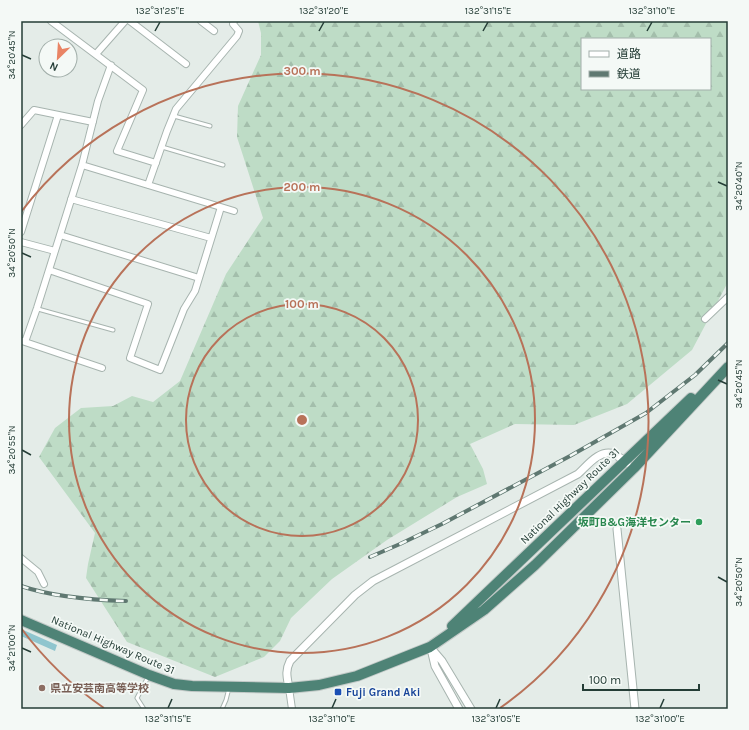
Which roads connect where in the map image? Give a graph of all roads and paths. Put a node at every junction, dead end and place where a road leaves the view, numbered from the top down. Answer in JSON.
{"nodes":[{"id":1,"x":51,"y":21,"type":"edge"},
{"id":2,"x":125,"y":21,"type":"edge"},
{"id":3,"x":130,"y":21,"type":"edge"},
{"id":4,"x":201,"y":21,"type":"edge"},
{"id":5,"x":234,"y":21,"type":"edge"},
{"id":6,"x":214,"y":32,"type":"dead end"},
{"id":7,"x":96,"y":54,"type":"junction"},
{"id":8,"x":186,"y":64,"type":"dead end"},
{"id":9,"x":111,"y":65,"type":"junction"},
{"id":10,"x":58,"y":115,"type":"junction"},
{"id":11,"x":174,"y":116,"type":"junction"},
{"id":12,"x":93,"y":122,"type":"junction"},
{"id":13,"x":21,"y":125,"type":"edge"},
{"id":14,"x":210,"y":126,"type":"dead end"},
{"id":15,"x":162,"y":146,"type":"junction"},
{"id":16,"x":156,"y":163,"type":"junction"},
{"id":17,"x":82,"y":165,"type":"junction"},
{"id":18,"x":223,"y":165,"type":"dead end"},
{"id":19,"x":148,"y":185,"type":"junction"},
{"id":20,"x":71,"y":199,"type":"junction"},
{"id":21,"x":221,"y":207,"type":"junction"},
{"id":22,"x":234,"y":211,"type":"dead end"},
{"id":23,"x":21,"y":232,"type":"edge"},
{"id":24,"x":60,"y":235,"type":"junction"},
{"id":25,"x":211,"y":238,"type":"junction"},
{"id":26,"x":21,"y":242,"type":"edge"},
{"id":27,"x":55,"y":251,"type":"junction"},
{"id":28,"x":49,"y":270,"type":"junction"},
{"id":29,"x":199,"y":278,"type":"junction"},
{"id":30,"x":728,"y":297,"type":"edge"},
{"id":31,"x":37,"y":308,"type":"junction"},
{"id":32,"x":705,"y":319,"type":"dead end"},
{"id":33,"x":113,"y":330,"type":"dead end"},
{"id":34,"x":23,"y":341,"type":"edge"},
{"id":35,"x":728,"y":366,"type":"edge"},
{"id":36,"x":102,"y":368,"type":"dead end"},
{"id":37,"x":624,"y":461,"type":"junction"},
{"id":38,"x":634,"y":468,"type":"junction"},
{"id":39,"x":617,"y":529,"type":"dead end"},
{"id":40,"x":21,"y":558,"type":"edge"},
{"id":41,"x":44,"y":584,"type":"dead end"},
{"id":42,"x":21,"y":620,"type":"edge"},
{"id":43,"x":430,"y":647,"type":"junction"},
{"id":44,"x":148,"y":675,"type":"junction"},
{"id":45,"x":230,"y":687,"type":"junction"},
{"id":46,"x":289,"y":688,"type":"junction"},
{"id":47,"x":144,"y":709,"type":"edge"},
{"id":48,"x":222,"y":709,"type":"edge"},
{"id":49,"x":292,"y":709,"type":"edge"},
{"id":50,"x":459,"y":709,"type":"edge"},
{"id":51,"x":471,"y":709,"type":"edge"},
{"id":52,"x":635,"y":709,"type":"edge"}],
"edges":[{"from":1,"to":7,"type":"street"},
{"from":2,"to":7,"type":"street"},
{"from":3,"to":8,"type":"street"},
{"from":4,"to":6,"type":"street"},
{"from":5,"to":11,"type":"street"},
{"from":7,"to":9,"type":"street"},
{"from":9,"to":12,"type":"street"},
{"from":9,"to":16,"type":"street"},
{"from":10,"to":12,"type":"street"},
{"from":10,"to":13,"type":"street"},
{"from":10,"to":23,"type":"street"},
{"from":11,"to":14,"type":"lane"},
{"from":11,"to":15,"type":"street"},
{"from":12,"to":17,"type":"street"},
{"from":15,"to":16,"type":"street"},
{"from":15,"to":18,"type":"lane"},
{"from":16,"to":19,"type":"street"},
{"from":17,"to":19,"type":"street"},
{"from":17,"to":20,"type":"street"},
{"from":19,"to":21,"type":"street"},
{"from":20,"to":24,"type":"street"},
{"from":20,"to":25,"type":"street"},
{"from":21,"to":22,"type":"street"},
{"from":21,"to":25,"type":"street"},
{"from":24,"to":27,"type":"street"},
{"from":24,"to":29,"type":"street"},
{"from":25,"to":29,"type":"street"},
{"from":26,"to":27,"type":"street"},
{"from":27,"to":28,"type":"street"},
{"from":28,"to":29,"type":"street"},
{"from":28,"to":31,"type":"street"},
{"from":30,"to":32,"type":"street"},
{"from":31,"to":33,"type":"lane"},
{"from":31,"to":34,"type":"street"},
{"from":34,"to":36,"type":"street"},
{"from":35,"to":37,"type":"highway","name":"National Highway Route 31"},
{"from":35,"to":38,"type":"highway","name":"National Highway Route 31"},
{"from":37,"to":38,"type":"street"},
{"from":37,"to":43,"type":"highway","name":"National Highway Route 31"},
{"from":37,"to":46,"type":"street"},
{"from":38,"to":43,"type":"highway","name":"National Highway Route 31"},
{"from":39,"to":52,"type":"street"},
{"from":40,"to":41,"type":"street"},
{"from":42,"to":44,"type":"highway","name":"National Highway Route 31"},
{"from":43,"to":46,"type":"highway","name":"National Highway Route 31"},
{"from":43,"to":50,"type":"street"},
{"from":43,"to":51,"type":"street"},
{"from":44,"to":45,"type":"highway","name":"National Highway Route 31"},
{"from":44,"to":47,"type":"lane"},
{"from":45,"to":46,"type":"highway","name":"National Highway Route 31"},
{"from":45,"to":48,"type":"lane"},
{"from":46,"to":49,"type":"street"}]}
